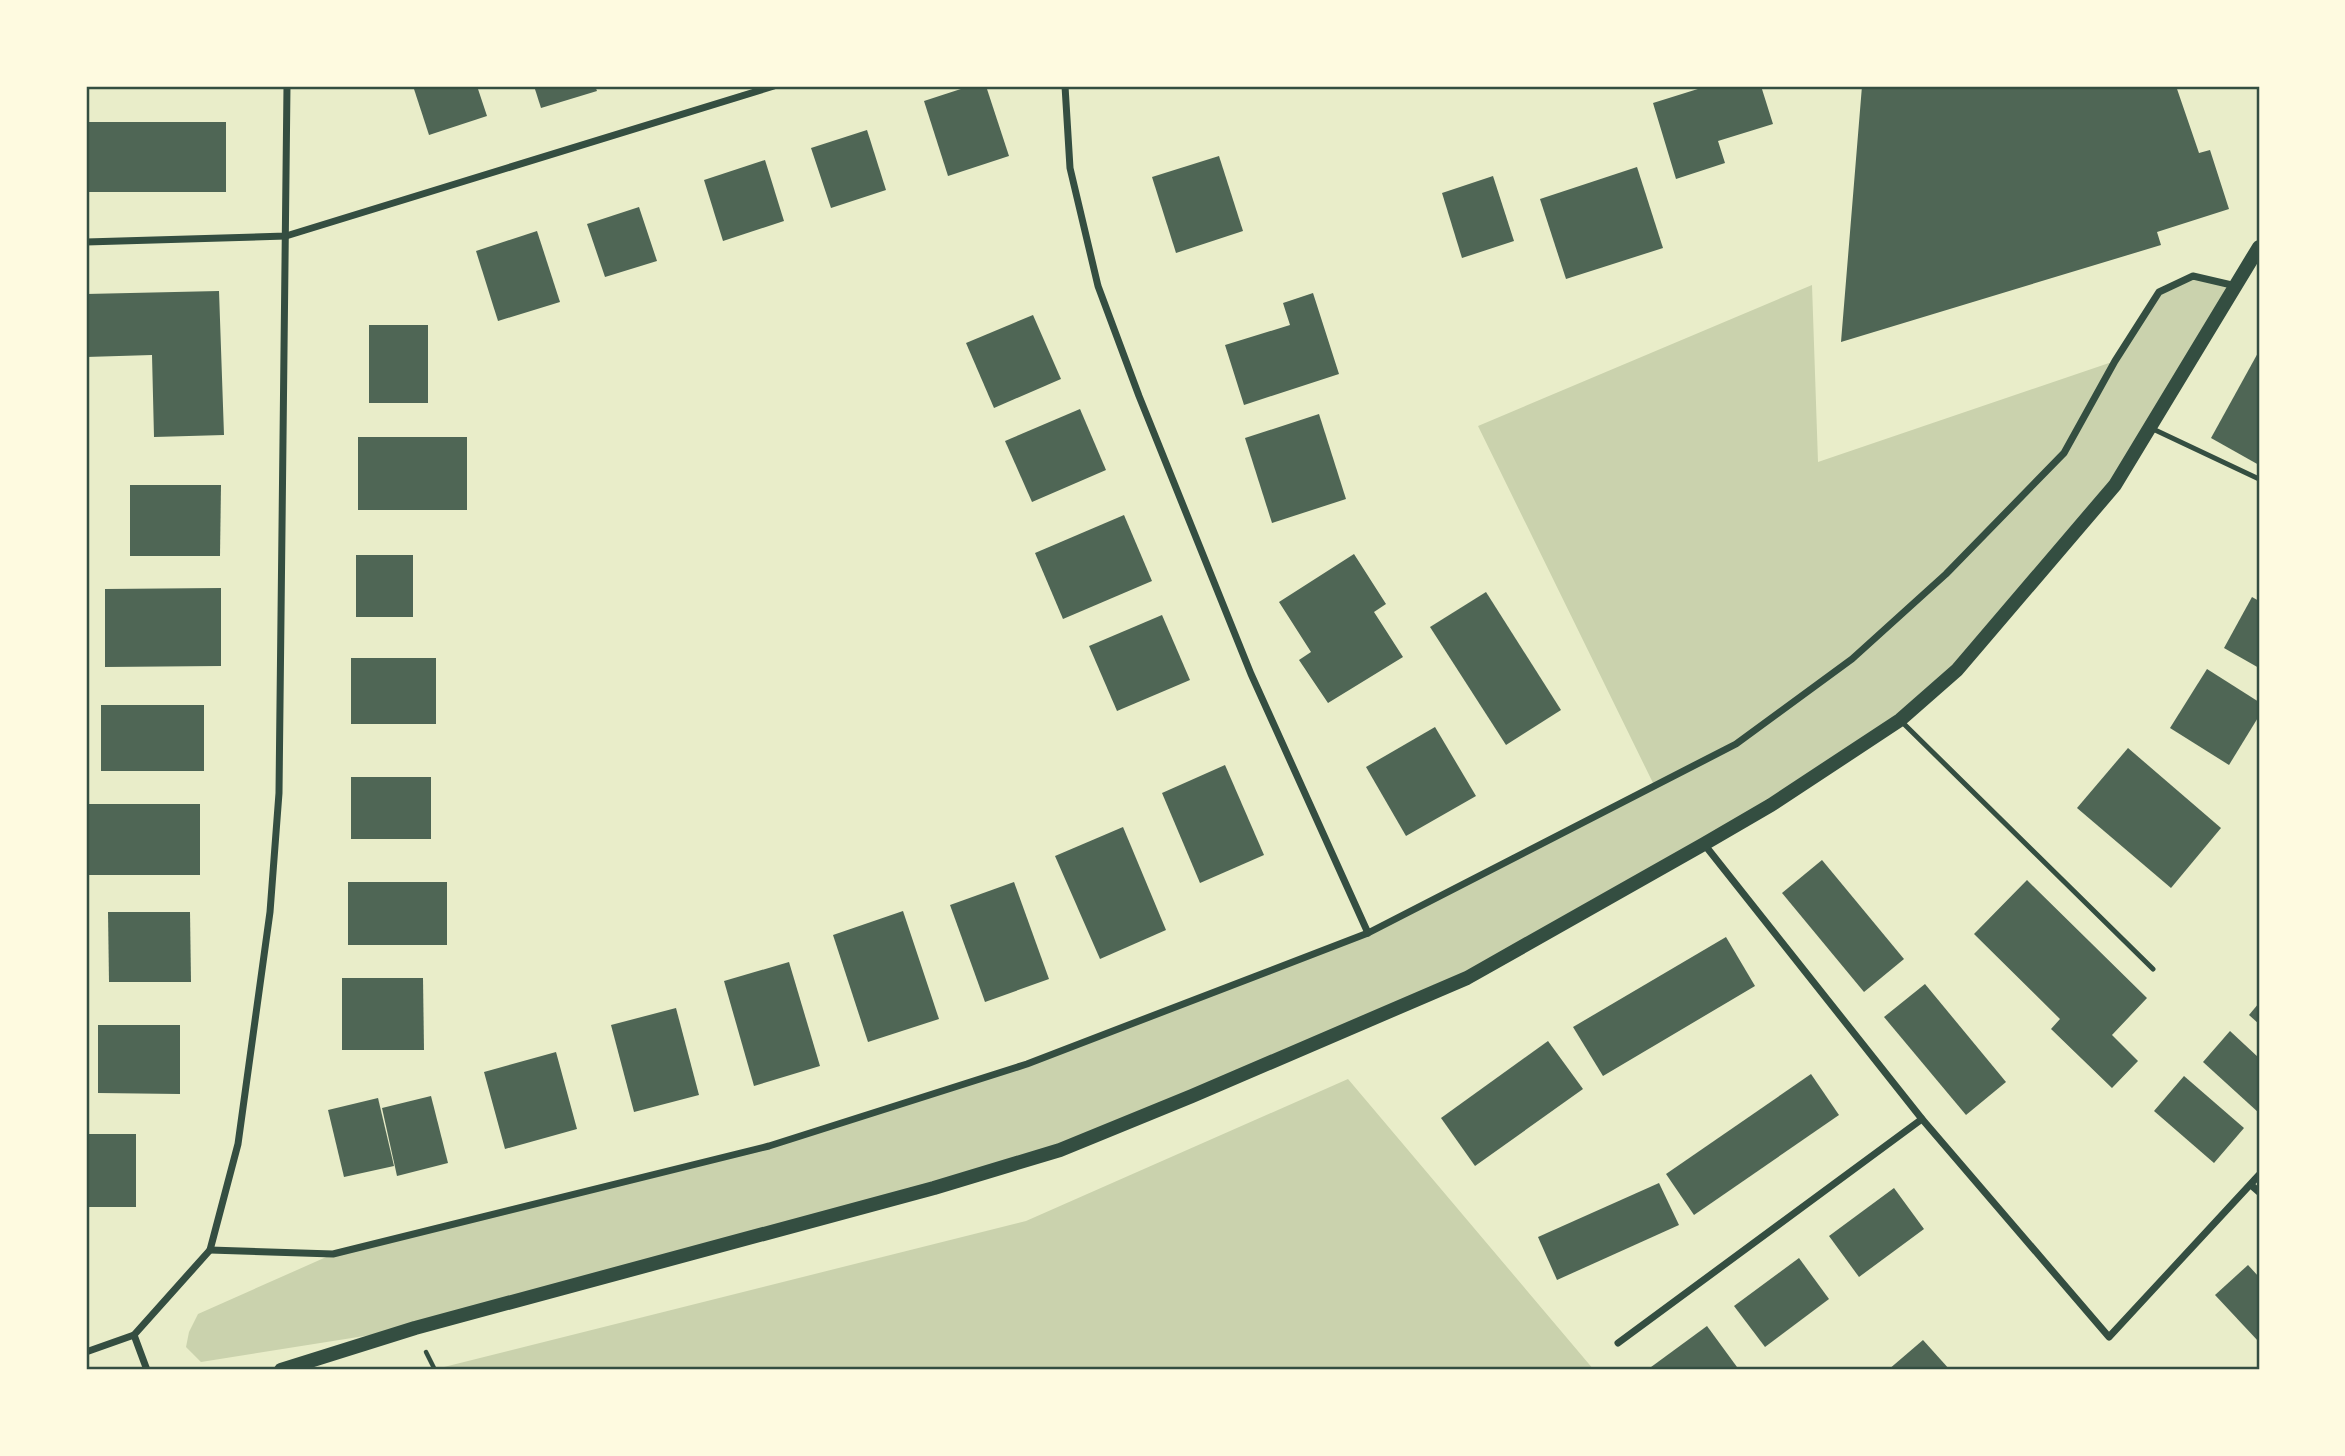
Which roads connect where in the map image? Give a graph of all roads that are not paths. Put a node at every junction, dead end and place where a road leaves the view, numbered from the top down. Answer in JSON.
{"nodes":[{"id":1,"x":287,"y":86,"type":"edge"},
{"id":2,"x":774,"y":86,"type":"edge"},
{"id":3,"x":1065,"y":86,"type":"edge"},
{"id":4,"x":286,"y":236,"type":"junction"},
{"id":5,"x":86,"y":242,"type":"edge"},
{"id":6,"x":2259,"y":247,"type":"edge"},
{"id":7,"x":2237,"y":287,"type":"junction"},
{"id":8,"x":2150,"y":428,"type":"junction"},
{"id":9,"x":2259,"y":479,"type":"edge"},
{"id":10,"x":1900,"y":720,"type":"junction"},
{"id":11,"x":1704,"y":844,"type":"junction"},
{"id":12,"x":1368,"y":933,"type":"junction"},
{"id":13,"x":2153,"y":969,"type":"dead end"},
{"id":14,"x":1922,"y":1119,"type":"junction"},
{"id":15,"x":2259,"y":1175,"type":"edge"},
{"id":16,"x":2251,"y":1185,"type":"junction"},
{"id":17,"x":2259,"y":1192,"type":"edge"},
{"id":18,"x":210,"y":1250,"type":"junction"},
{"id":19,"x":134,"y":1335,"type":"junction"},
{"id":20,"x":1618,"y":1343,"type":"dead end"},
{"id":21,"x":86,"y":1352,"type":"edge"},
{"id":22,"x":147,"y":1370,"type":"edge"},
{"id":23,"x":282,"y":1370,"type":"edge"}],
"edges":[{"from":1,"to":4,"type":"street"},
{"from":2,"to":4,"type":"street"},
{"from":3,"to":12,"type":"street"},
{"from":4,"to":5,"type":"street"},
{"from":4,"to":18,"type":"street"},
{"from":6,"to":7,"type":"main road"},
{"from":7,"to":8,"type":"main road"},
{"from":7,"to":12,"type":"street"},
{"from":8,"to":9,"type":"lane"},
{"from":8,"to":10,"type":"main road"},
{"from":10,"to":11,"type":"main road"},
{"from":10,"to":13,"type":"lane"},
{"from":11,"to":14,"type":"street"},
{"from":11,"to":23,"type":"main road"},
{"from":12,"to":18,"type":"street"},
{"from":14,"to":16,"type":"street"},
{"from":14,"to":20,"type":"street"},
{"from":15,"to":16,"type":"street"},
{"from":16,"to":17,"type":"street"},
{"from":18,"to":19,"type":"street"},
{"from":19,"to":21,"type":"street"},
{"from":19,"to":22,"type":"street"}]}
